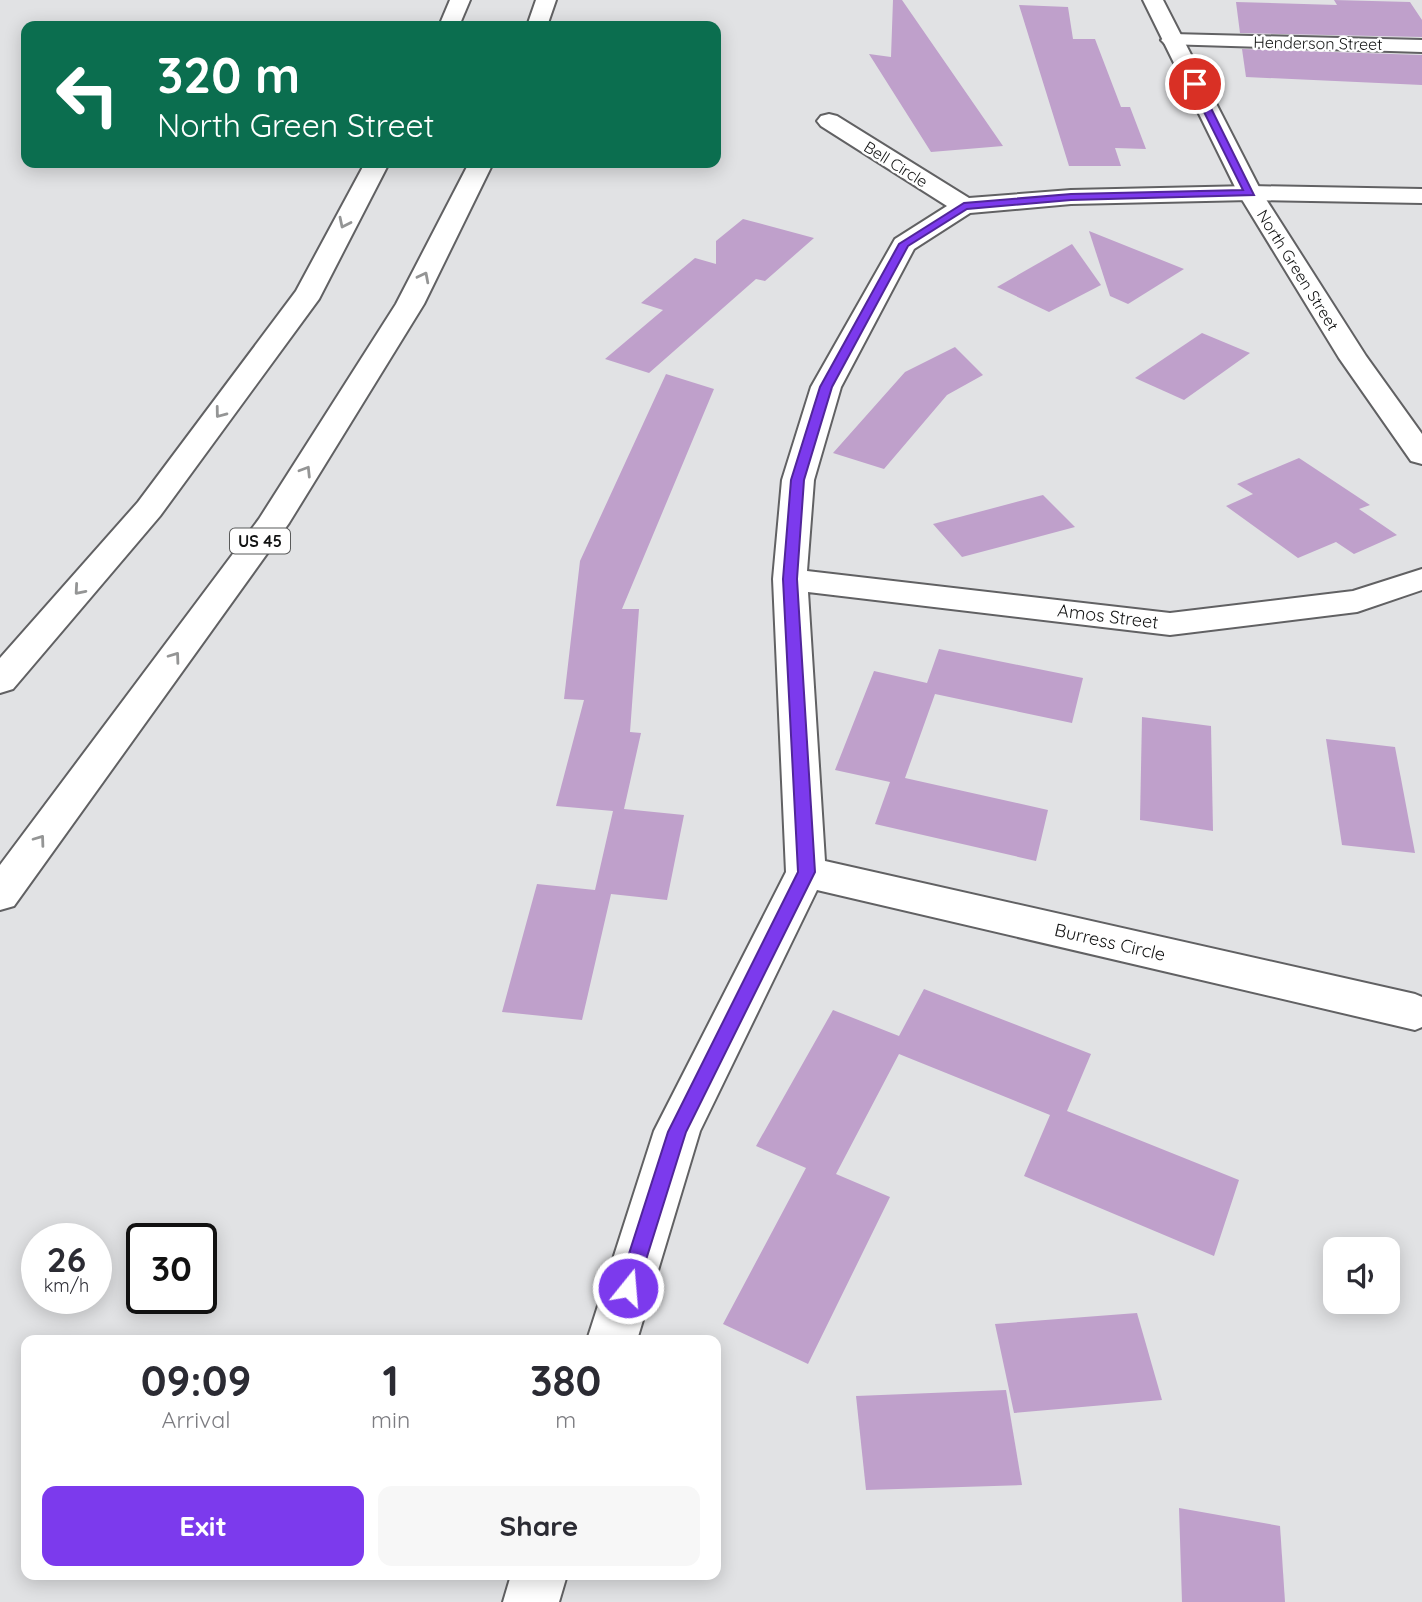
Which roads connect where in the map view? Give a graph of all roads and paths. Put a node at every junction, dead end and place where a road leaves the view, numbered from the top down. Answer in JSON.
{"nodes":[{"id":1,"x":460,"y":0,"type":"edge"},
{"id":2,"x":546,"y":0,"type":"edge"},
{"id":3,"x":1153,"y":0,"type":"edge"},
{"id":4,"x":451,"y":21,"type":"edge"},
{"id":5,"x":539,"y":21,"type":"edge"},
{"id":6,"x":1172,"y":40,"type":"junction"},
{"id":7,"x":1422,"y":46,"type":"edge"},
{"id":8,"x":829,"y":121,"type":"dead end"},
{"id":9,"x":374,"y":168,"type":"edge"},
{"id":10,"x":478,"y":168,"type":"edge"},
{"id":11,"x":1250,"y":193,"type":"junction"},
{"id":12,"x":1422,"y":196,"type":"edge"},
{"id":13,"x":964,"y":206,"type":"junction"},
{"id":14,"x":1422,"y":455,"type":"edge"},
{"id":15,"x":790,"y":579,"type":"junction"},
{"id":16,"x":1422,"y":579,"type":"edge"},
{"id":17,"x":0,"y":681,"type":"edge"},
{"id":18,"x":806,"y":872,"type":"junction"},
{"id":19,"x":0,"y":895,"type":"edge"},
{"id":20,"x":1415,"y":1012,"type":"dead end"},
{"id":21,"x":614,"y":1335,"type":"edge"}],
"edges":[{"from":1,"to":4,"type":"main road"},
{"from":2,"to":5,"type":"main road"},
{"from":3,"to":6,"type":"main road","name":"North Green Street"},
{"from":6,"to":7,"type":"main road","name":"Henderson Street"},
{"from":6,"to":11,"type":"main road","name":"North Green Street"},
{"from":8,"to":13,"type":"main road","name":"Bell Circle"},
{"from":9,"to":17,"type":"main road","one_way":true},
{"from":19,"to":10,"type":"main road","number":"US 45","one_way":true},
{"from":11,"to":12,"type":"main road"},
{"from":11,"to":13,"type":"main road"},
{"from":11,"to":14,"type":"main road","name":"North Green Street"},
{"from":13,"to":15,"type":"main road"},
{"from":15,"to":16,"type":"main road","name":"Amos Street"},
{"from":15,"to":18,"type":"main road"},
{"from":18,"to":20,"type":"main road","name":"Burress Circle"},
{"from":18,"to":21,"type":"main road"}]}
